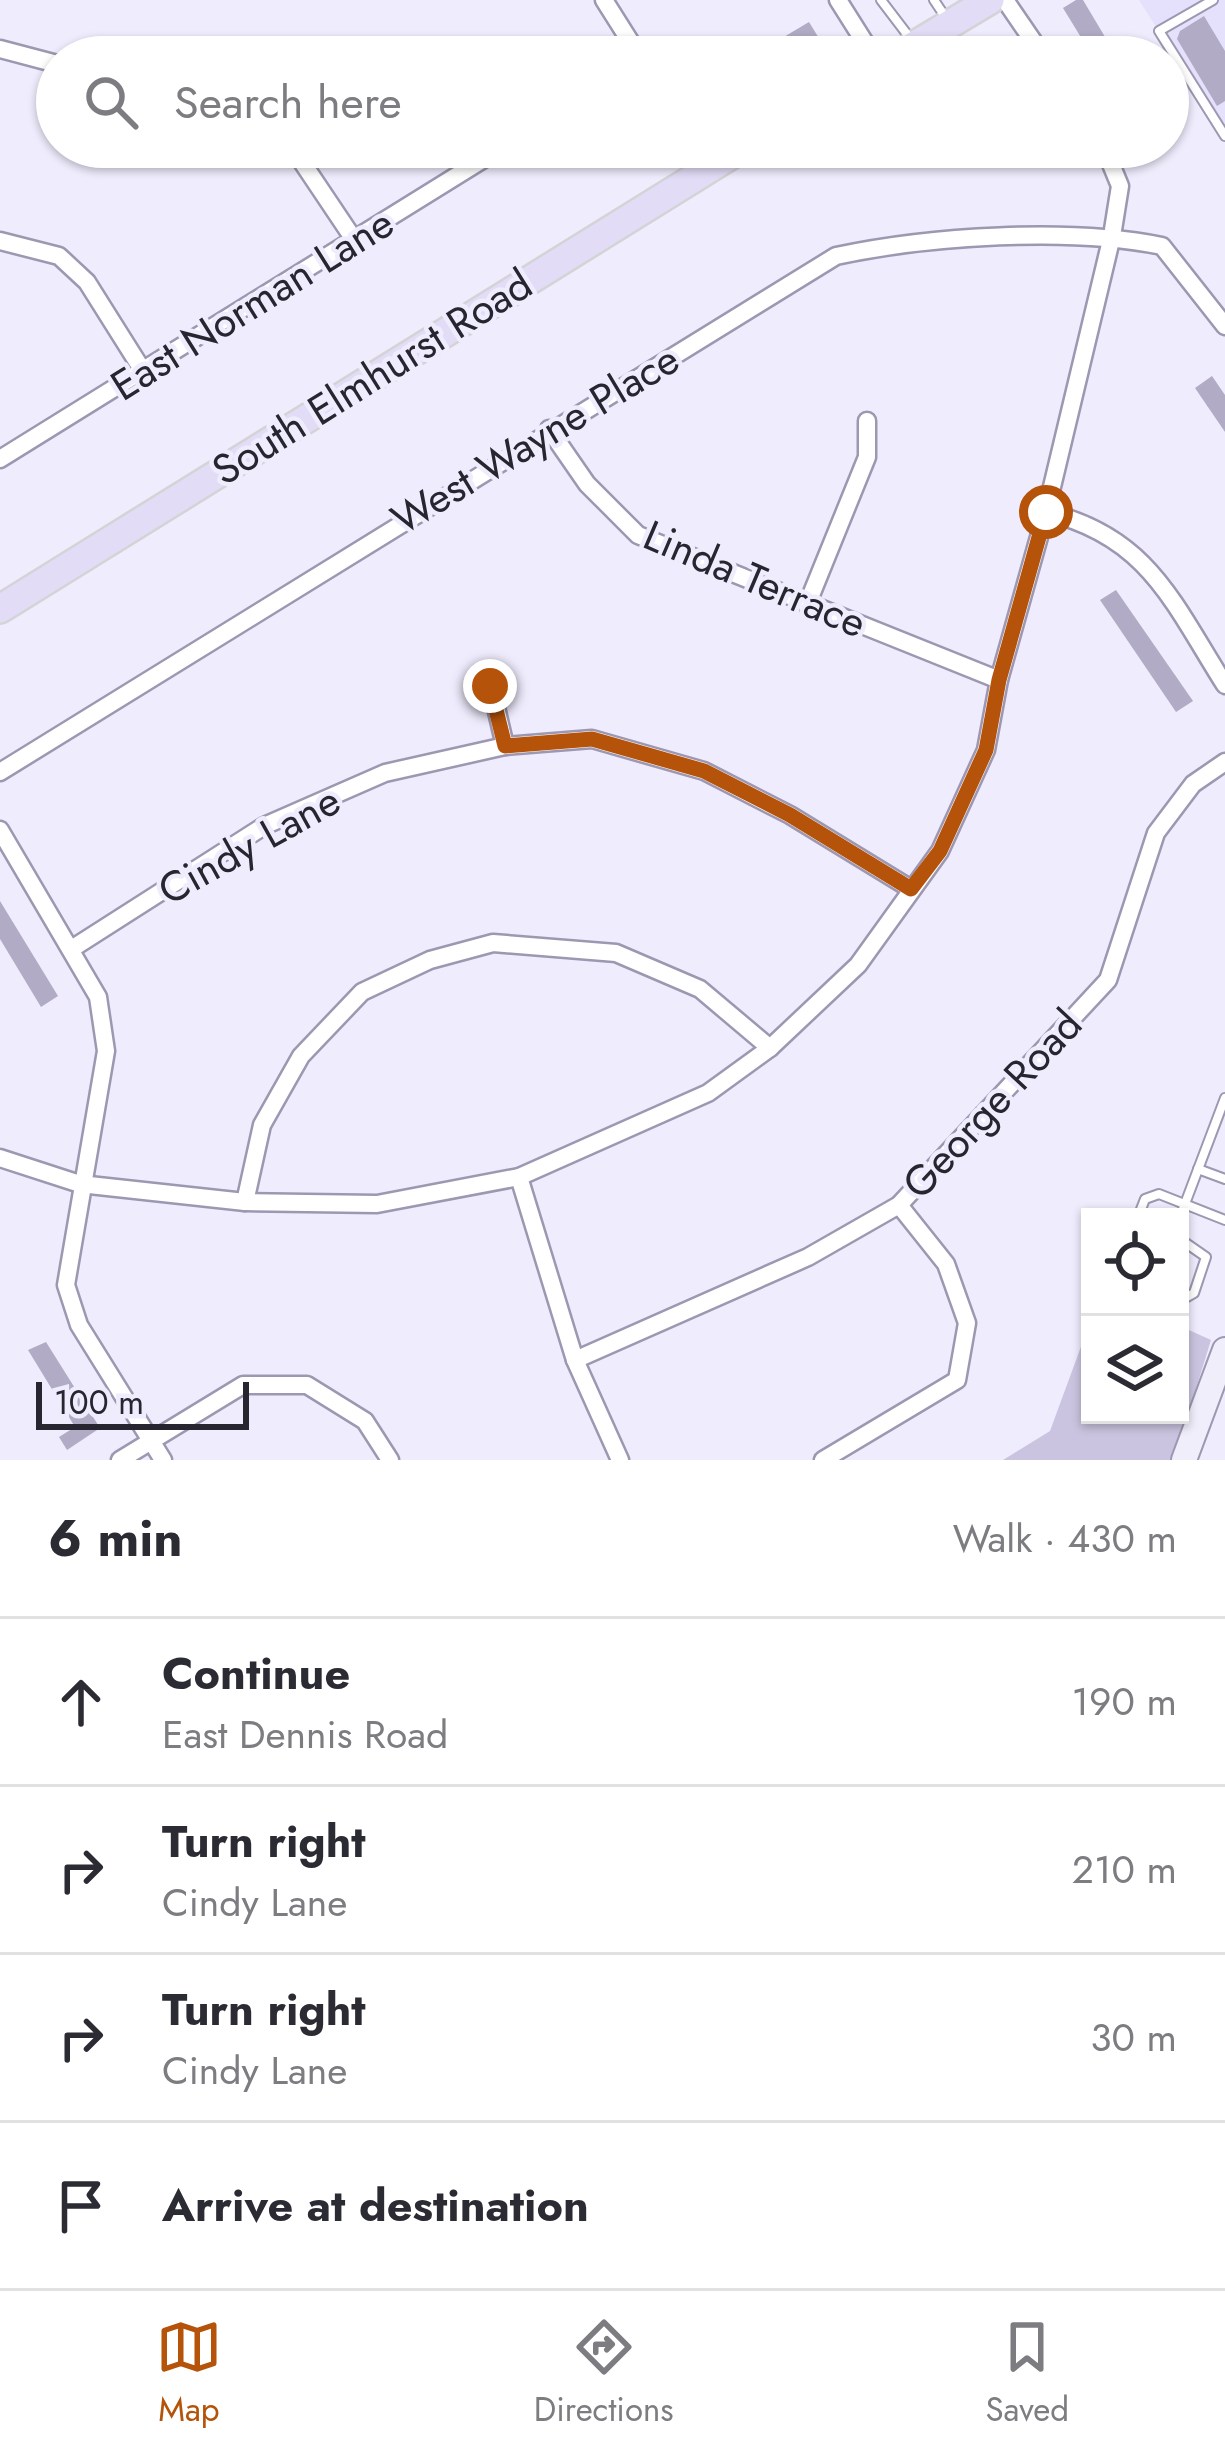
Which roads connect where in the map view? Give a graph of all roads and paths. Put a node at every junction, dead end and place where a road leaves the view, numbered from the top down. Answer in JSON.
{"nodes":[{"id":1,"x":604,"y":0,"type":"edge"},
{"id":2,"x":838,"y":0,"type":"edge"},
{"id":3,"x":881,"y":0,"type":"edge"},
{"id":4,"x":990,"y":0,"type":"edge"},
{"id":5,"x":1005,"y":0,"type":"edge"},
{"id":6,"x":1213,"y":0,"type":"edge"},
{"id":7,"x":942,"y":12,"type":"edge"},
{"id":8,"x":627,"y":36,"type":"edge"},
{"id":9,"x":861,"y":36,"type":"edge"},
{"id":10,"x":898,"y":36,"type":"edge"},
{"id":11,"x":919,"y":36,"type":"edge"},
{"id":12,"x":1030,"y":36,"type":"edge"},
{"id":13,"x":1163,"y":36,"type":"edge"},
{"id":14,"x":0,"y":49,"type":"edge"},
{"id":15,"x":36,"y":58,"type":"edge"},
{"id":16,"x":1189,"y":78,"type":"edge"},
{"id":17,"x":1225,"y":136,"type":"edge"},
{"id":18,"x":306,"y":168,"type":"edge"},
{"id":19,"x":470,"y":168,"type":"edge"},
{"id":20,"x":687,"y":168,"type":"edge"},
{"id":21,"x":1113,"y":168,"type":"edge"},
{"id":22,"x":1112,"y":236,"type":"junction"},
{"id":23,"x":0,"y":241,"type":"edge"},
{"id":24,"x":355,"y":242,"type":"junction"},
{"id":25,"x":1225,"y":326,"type":"edge"},
{"id":26,"x":143,"y":371,"type":"junction"},
{"id":27,"x":867,"y":421,"type":"dead end"},
{"id":28,"x":549,"y":429,"type":"junction"},
{"id":29,"x":0,"y":459,"type":"edge"},
{"id":30,"x":1046,"y":512,"type":"junction"},
{"id":31,"x":807,"y":605,"type":"junction"},
{"id":32,"x":0,"y":609,"type":"edge"},
{"id":33,"x":999,"y":680,"type":"junction"},
{"id":34,"x":1225,"y":685,"type":"edge"},
{"id":35,"x":490,"y":686,"type":"dead end"},
{"id":36,"x":505,"y":746,"type":"junction"},
{"id":37,"x":1225,"y":762,"type":"edge"},
{"id":38,"x":0,"y":772,"type":"edge"},
{"id":39,"x":0,"y":830,"type":"edge"},
{"id":40,"x":911,"y":889,"type":"junction"},
{"id":41,"x":73,"y":948,"type":"junction"},
{"id":42,"x":770,"y":1048,"type":"junction"},
{"id":43,"x":1225,"y":1098,"type":"edge"},
{"id":44,"x":0,"y":1158,"type":"edge"},
{"id":45,"x":1198,"y":1169,"type":"junction"},
{"id":46,"x":519,"y":1178,"type":"junction"},
{"id":47,"x":1225,"y":1179,"type":"edge"},
{"id":48,"x":80,"y":1184,"type":"junction"},
{"id":49,"x":245,"y":1202,"type":"junction"},
{"id":50,"x":1185,"y":1204,"type":"junction"},
{"id":51,"x":899,"y":1205,"type":"junction"},
{"id":52,"x":1143,"y":1208,"type":"edge"},
{"id":53,"x":1183,"y":1208,"type":"edge"},
{"id":54,"x":1225,"y":1220,"type":"edge"},
{"id":55,"x":1189,"y":1245,"type":"edge"},
{"id":56,"x":1189,"y":1296,"type":"edge"},
{"id":57,"x":1225,"y":1350,"type":"edge"},
{"id":58,"x":575,"y":1360,"type":"junction"},
{"id":59,"x":151,"y":1441,"type":"junction"},
{"id":60,"x":120,"y":1460,"type":"edge"},
{"id":61,"x":163,"y":1460,"type":"edge"},
{"id":62,"x":389,"y":1460,"type":"edge"},
{"id":63,"x":620,"y":1460,"type":"edge"},
{"id":64,"x":823,"y":1460,"type":"edge"},
{"id":65,"x":1184,"y":1460,"type":"edge"}],
"edges":[{"from":1,"to":8,"type":"street"},
{"from":2,"to":9,"type":"street"},
{"from":3,"to":10,"type":"lane"},
{"from":4,"to":7,"type":"main road"},
{"from":5,"to":12,"type":"street"},
{"from":6,"to":13,"type":"lane"},
{"from":7,"to":11,"type":"main road"},
{"from":14,"to":15,"type":"street"},
{"from":16,"to":17,"type":"lane"},
{"from":18,"to":24,"type":"street"},
{"from":19,"to":24,"type":"street","name":"East Norman Lane"},
{"from":20,"to":32,"type":"main road","name":"South Elmhurst Road"},
{"from":21,"to":22,"type":"street"},
{"from":22,"to":25,"type":"street","name":"West Wayne Place"},
{"from":22,"to":28,"type":"street","name":"West Wayne Place"},
{"from":22,"to":30,"type":"street"},
{"from":23,"to":26,"type":"street"},
{"from":24,"to":26,"type":"street","name":"East Norman Lane"},
{"from":26,"to":29,"type":"street","name":"East Norman Lane"},
{"from":27,"to":31,"type":"street"},
{"from":28,"to":31,"type":"street","name":"Linda Terrace"},
{"from":28,"to":38,"type":"street","name":"West Wayne Place"},
{"from":30,"to":33,"type":"street"},
{"from":30,"to":34,"type":"street"},
{"from":31,"to":33,"type":"street","name":"Linda Terrace"},
{"from":33,"to":40,"type":"street"},
{"from":35,"to":36,"type":"street"},
{"from":36,"to":40,"type":"street","name":"Cindy Lane"},
{"from":36,"to":41,"type":"street","name":"Cindy Lane"},
{"from":37,"to":51,"type":"street","name":"George Road"},
{"from":39,"to":41,"type":"street"},
{"from":40,"to":42,"type":"street"},
{"from":41,"to":48,"type":"street"},
{"from":42,"to":46,"type":"street"},
{"from":42,"to":49,"type":"street"},
{"from":43,"to":45,"type":"lane"},
{"from":44,"to":48,"type":"street"},
{"from":45,"to":47,"type":"lane"},
{"from":45,"to":50,"type":"lane"},
{"from":46,"to":49,"type":"street"},
{"from":46,"to":58,"type":"street"},
{"from":48,"to":49,"type":"street"},
{"from":48,"to":59,"type":"street"},
{"from":50,"to":52,"type":"lane"},
{"from":50,"to":53,"type":"lane"},
{"from":50,"to":54,"type":"lane"},
{"from":51,"to":58,"type":"street","name":"George Road"},
{"from":51,"to":64,"type":"street"},
{"from":55,"to":56,"type":"lane"},
{"from":57,"to":65,"type":"main road"},
{"from":58,"to":63,"type":"street"},
{"from":59,"to":60,"type":"street"},
{"from":59,"to":61,"type":"street"},
{"from":59,"to":62,"type":"street"}]}
